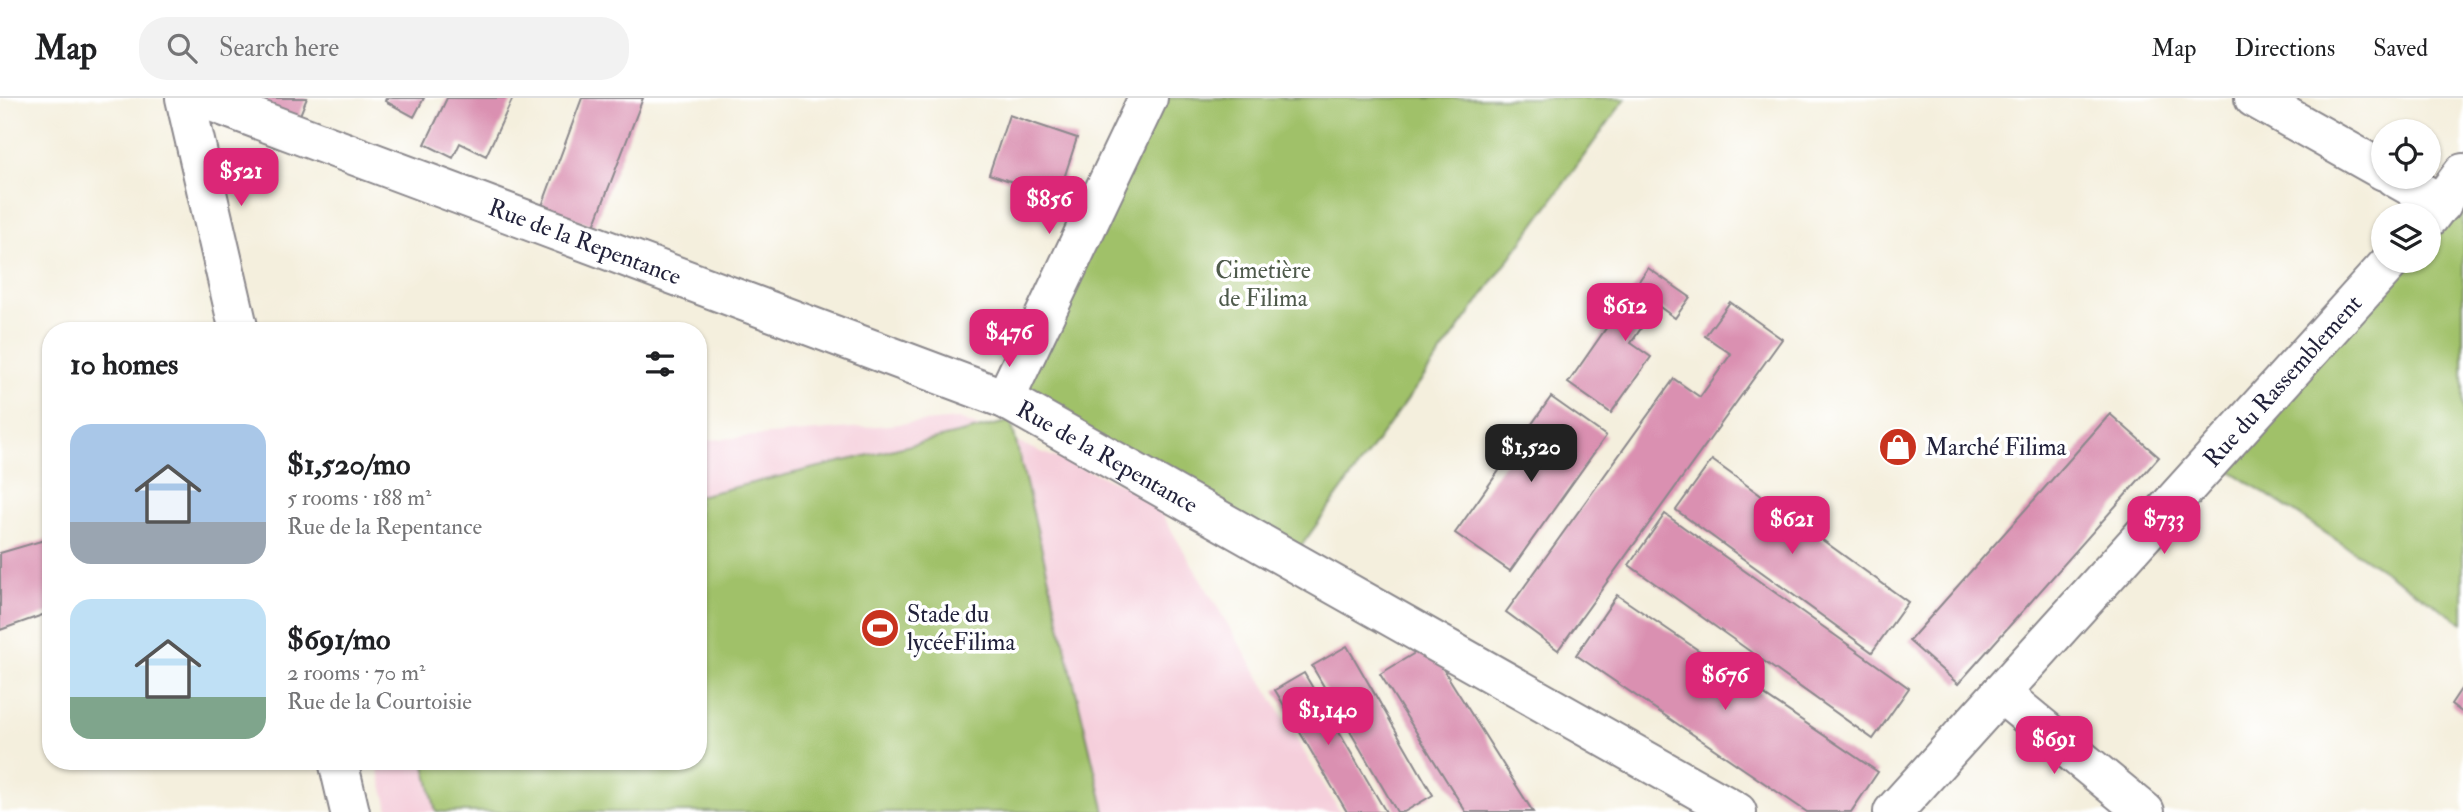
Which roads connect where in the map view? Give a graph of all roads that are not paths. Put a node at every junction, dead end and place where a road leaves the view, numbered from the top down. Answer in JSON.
{"nodes":[{"id":1,"x":185,"y":98,"type":"edge"},
{"id":2,"x":201,"y":98,"type":"edge"},
{"id":3,"x":1147,"y":98,"type":"edge"},
{"id":4,"x":2254,"y":98,"type":"edge"},
{"id":5,"x":2371,"y":164,"type":"edge"},
{"id":6,"x":2463,"y":173,"type":"edge"},
{"id":7,"x":2408,"y":189,"type":"edge"},
{"id":8,"x":2425,"y":203,"type":"edge"},
{"id":9,"x":2441,"y":203,"type":"edge"},
{"id":10,"x":2379,"y":273,"type":"edge"},
{"id":11,"x":237,"y":322,"type":"edge"},
{"id":12,"x":1005,"y":399,"type":"junction"},
{"id":13,"x":2000,"y":693,"type":"junction"},
{"id":14,"x":340,"y":770,"type":"edge"},
{"id":15,"x":350,"y":812,"type":"edge"},
{"id":16,"x":1737,"y":812,"type":"edge"},
{"id":17,"x":1893,"y":812,"type":"edge"},
{"id":18,"x":2145,"y":812,"type":"edge"}],
"edges":[{"from":1,"to":11,"type":"street"},
{"from":2,"to":12,"type":"street","name":"Rue de la Repentance"},
{"from":3,"to":12,"type":"street"},
{"from":4,"to":5,"type":"street"},
{"from":6,"to":9,"type":"street"},
{"from":7,"to":8,"type":"street"},
{"from":10,"to":13,"type":"street","name":"Rue du Rassemblement"},
{"from":12,"to":16,"type":"street","name":"Rue de la Repentance"},
{"from":13,"to":17,"type":"street","name":"Rue du Rassemblement"},
{"from":13,"to":18,"type":"street"},
{"from":14,"to":15,"type":"street"}]}
